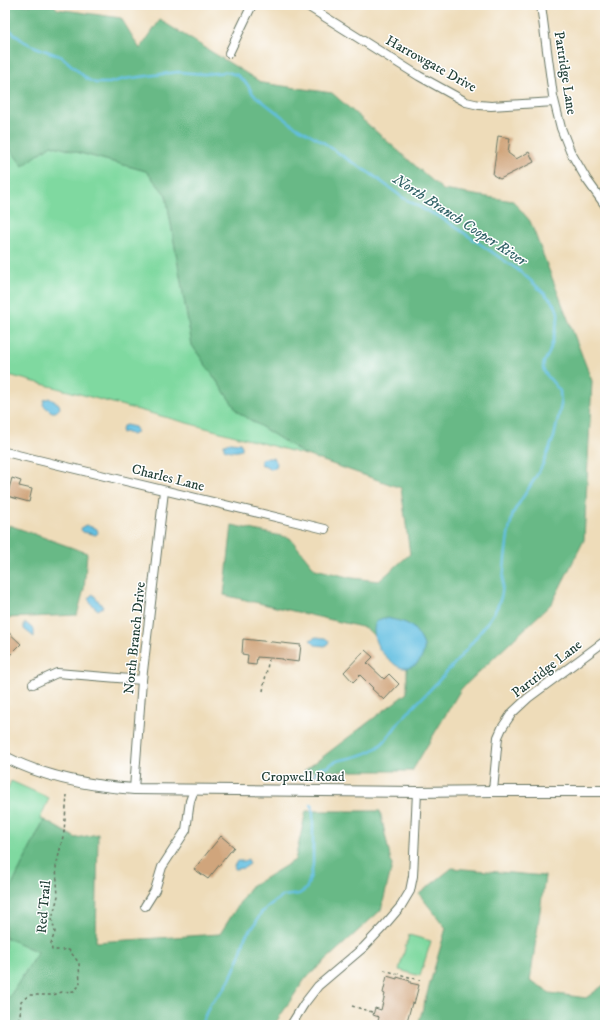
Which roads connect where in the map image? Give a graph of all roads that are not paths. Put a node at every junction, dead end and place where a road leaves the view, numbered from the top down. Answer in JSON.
{"nodes":[{"id":1,"x":252,"y":5,"type":"edge"},
{"id":2,"x":306,"y":5,"type":"edge"},
{"id":3,"x":541,"y":5,"type":"edge"},
{"id":4,"x":228,"y":53,"type":"dead end"},
{"id":5,"x":554,"y":102,"type":"junction"},
{"id":6,"x":605,"y":205,"type":"edge"},
{"id":7,"x":5,"y":452,"type":"edge"},
{"id":8,"x":164,"y":491,"type":"junction"},
{"id":9,"x":325,"y":529,"type":"dead end"},
{"id":10,"x":605,"y":641,"type":"edge"},
{"id":11,"x":142,"y":680,"type":"junction"},
{"id":12,"x":33,"y":684,"type":"dead end"},
{"id":13,"x":5,"y":757,"type":"edge"},
{"id":14,"x":134,"y":789,"type":"junction"},
{"id":15,"x":194,"y":790,"type":"junction"},
{"id":16,"x":493,"y":790,"type":"junction"},
{"id":17,"x":605,"y":791,"type":"edge"},
{"id":18,"x":416,"y":792,"type":"junction"},
{"id":19,"x":145,"y":906,"type":"dead end"},
{"id":20,"x":291,"y":1025,"type":"edge"}],
"edges":[{"from":1,"to":4,"type":"street"},
{"from":2,"to":5,"type":"street","name":"Harrowgate Drive"},
{"from":3,"to":5,"type":"street","name":"Partridge Lane"},
{"from":5,"to":6,"type":"street","name":"Partridge Lane"},
{"from":7,"to":8,"type":"street","name":"Charles Lane"},
{"from":8,"to":9,"type":"street","name":"Charles Lane"},
{"from":8,"to":11,"type":"street","name":"North Branch Drive"},
{"from":10,"to":16,"type":"street","name":"Partridge Lane"},
{"from":11,"to":12,"type":"street"},
{"from":11,"to":14,"type":"street","name":"North Branch Drive"},
{"from":13,"to":14,"type":"street","name":"Cropwell Road"},
{"from":14,"to":15,"type":"street","name":"Cropwell Road"},
{"from":15,"to":18,"type":"street","name":"Cropwell Road"},
{"from":15,"to":19,"type":"street"},
{"from":16,"to":17,"type":"street","name":"Cropwell Road"},
{"from":16,"to":18,"type":"street","name":"Cropwell Road"},
{"from":18,"to":20,"type":"street"}]}
